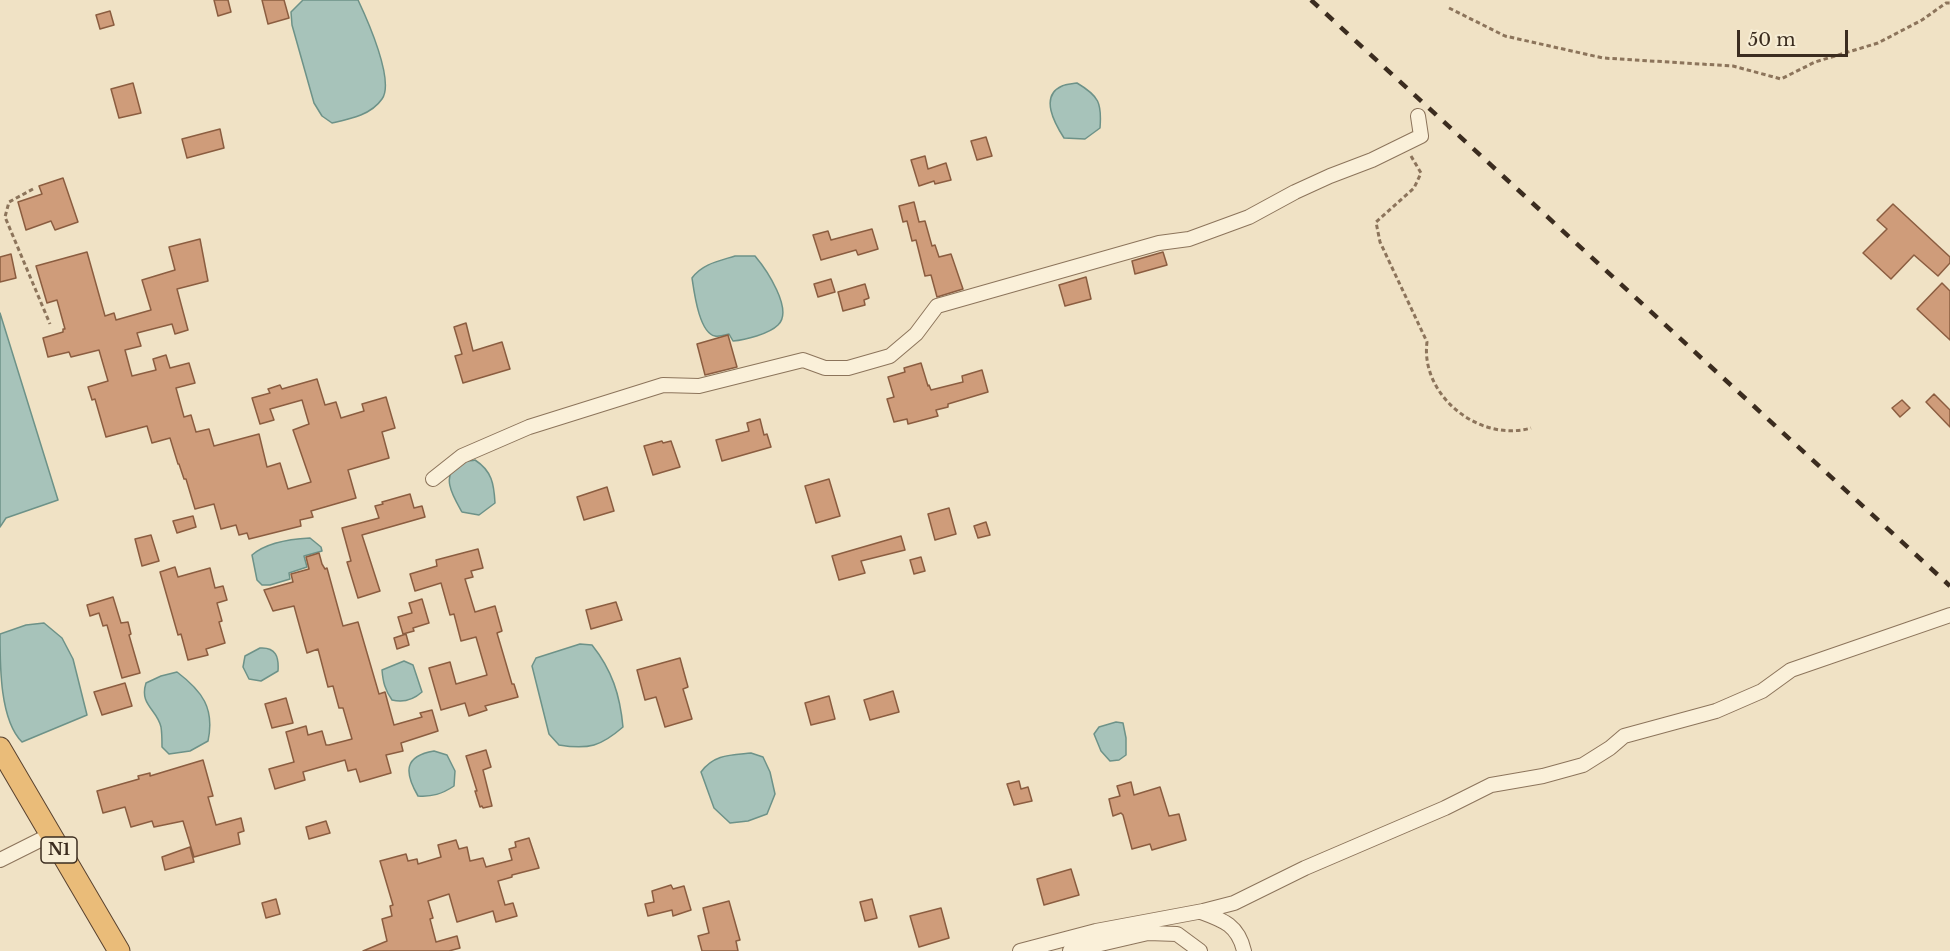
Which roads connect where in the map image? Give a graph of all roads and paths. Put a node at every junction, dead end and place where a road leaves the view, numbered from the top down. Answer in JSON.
{"nodes":[{"id":1,"x":1950,"y":3,"type":"edge"},
{"id":2,"x":1449,"y":8,"type":"dead end"},
{"id":3,"x":1418,"y":116,"type":"dead end"},
{"id":4,"x":1405,"y":144,"type":"junction"},
{"id":5,"x":33,"y":189,"type":"dead end"},
{"id":6,"x":50,"y":324,"type":"dead end"},
{"id":7,"x":1531,"y":428,"type":"dead end"},
{"id":8,"x":433,"y":479,"type":"dead end"},
{"id":9,"x":1950,"y":615,"type":"edge"},
{"id":10,"x":0,"y":748,"type":"edge"},
{"id":11,"x":50,"y":835,"type":"junction"},
{"id":12,"x":0,"y":860,"type":"edge"},
{"id":13,"x":1201,"y":912,"type":"junction"},
{"id":14,"x":119,"y":951,"type":"edge"},
{"id":15,"x":1020,"y":951,"type":"edge"},
{"id":16,"x":1070,"y":951,"type":"edge"},
{"id":17,"x":1200,"y":951,"type":"edge"},
{"id":18,"x":1244,"y":951,"type":"edge"}],
"edges":[{"from":1,"to":2,"type":"path"},
{"from":3,"to":4,"type":"street"},
{"from":4,"to":7,"type":"path"},
{"from":4,"to":8,"type":"street"},
{"from":5,"to":6,"type":"path"},
{"from":9,"to":13,"type":"street"},
{"from":10,"to":11,"type":"highway","number":"N1"},
{"from":11,"to":12,"type":"street"},
{"from":11,"to":14,"type":"highway","number":"N1"},
{"from":13,"to":15,"type":"street"},
{"from":13,"to":18,"type":"street"},
{"from":16,"to":17,"type":"street"}]}
